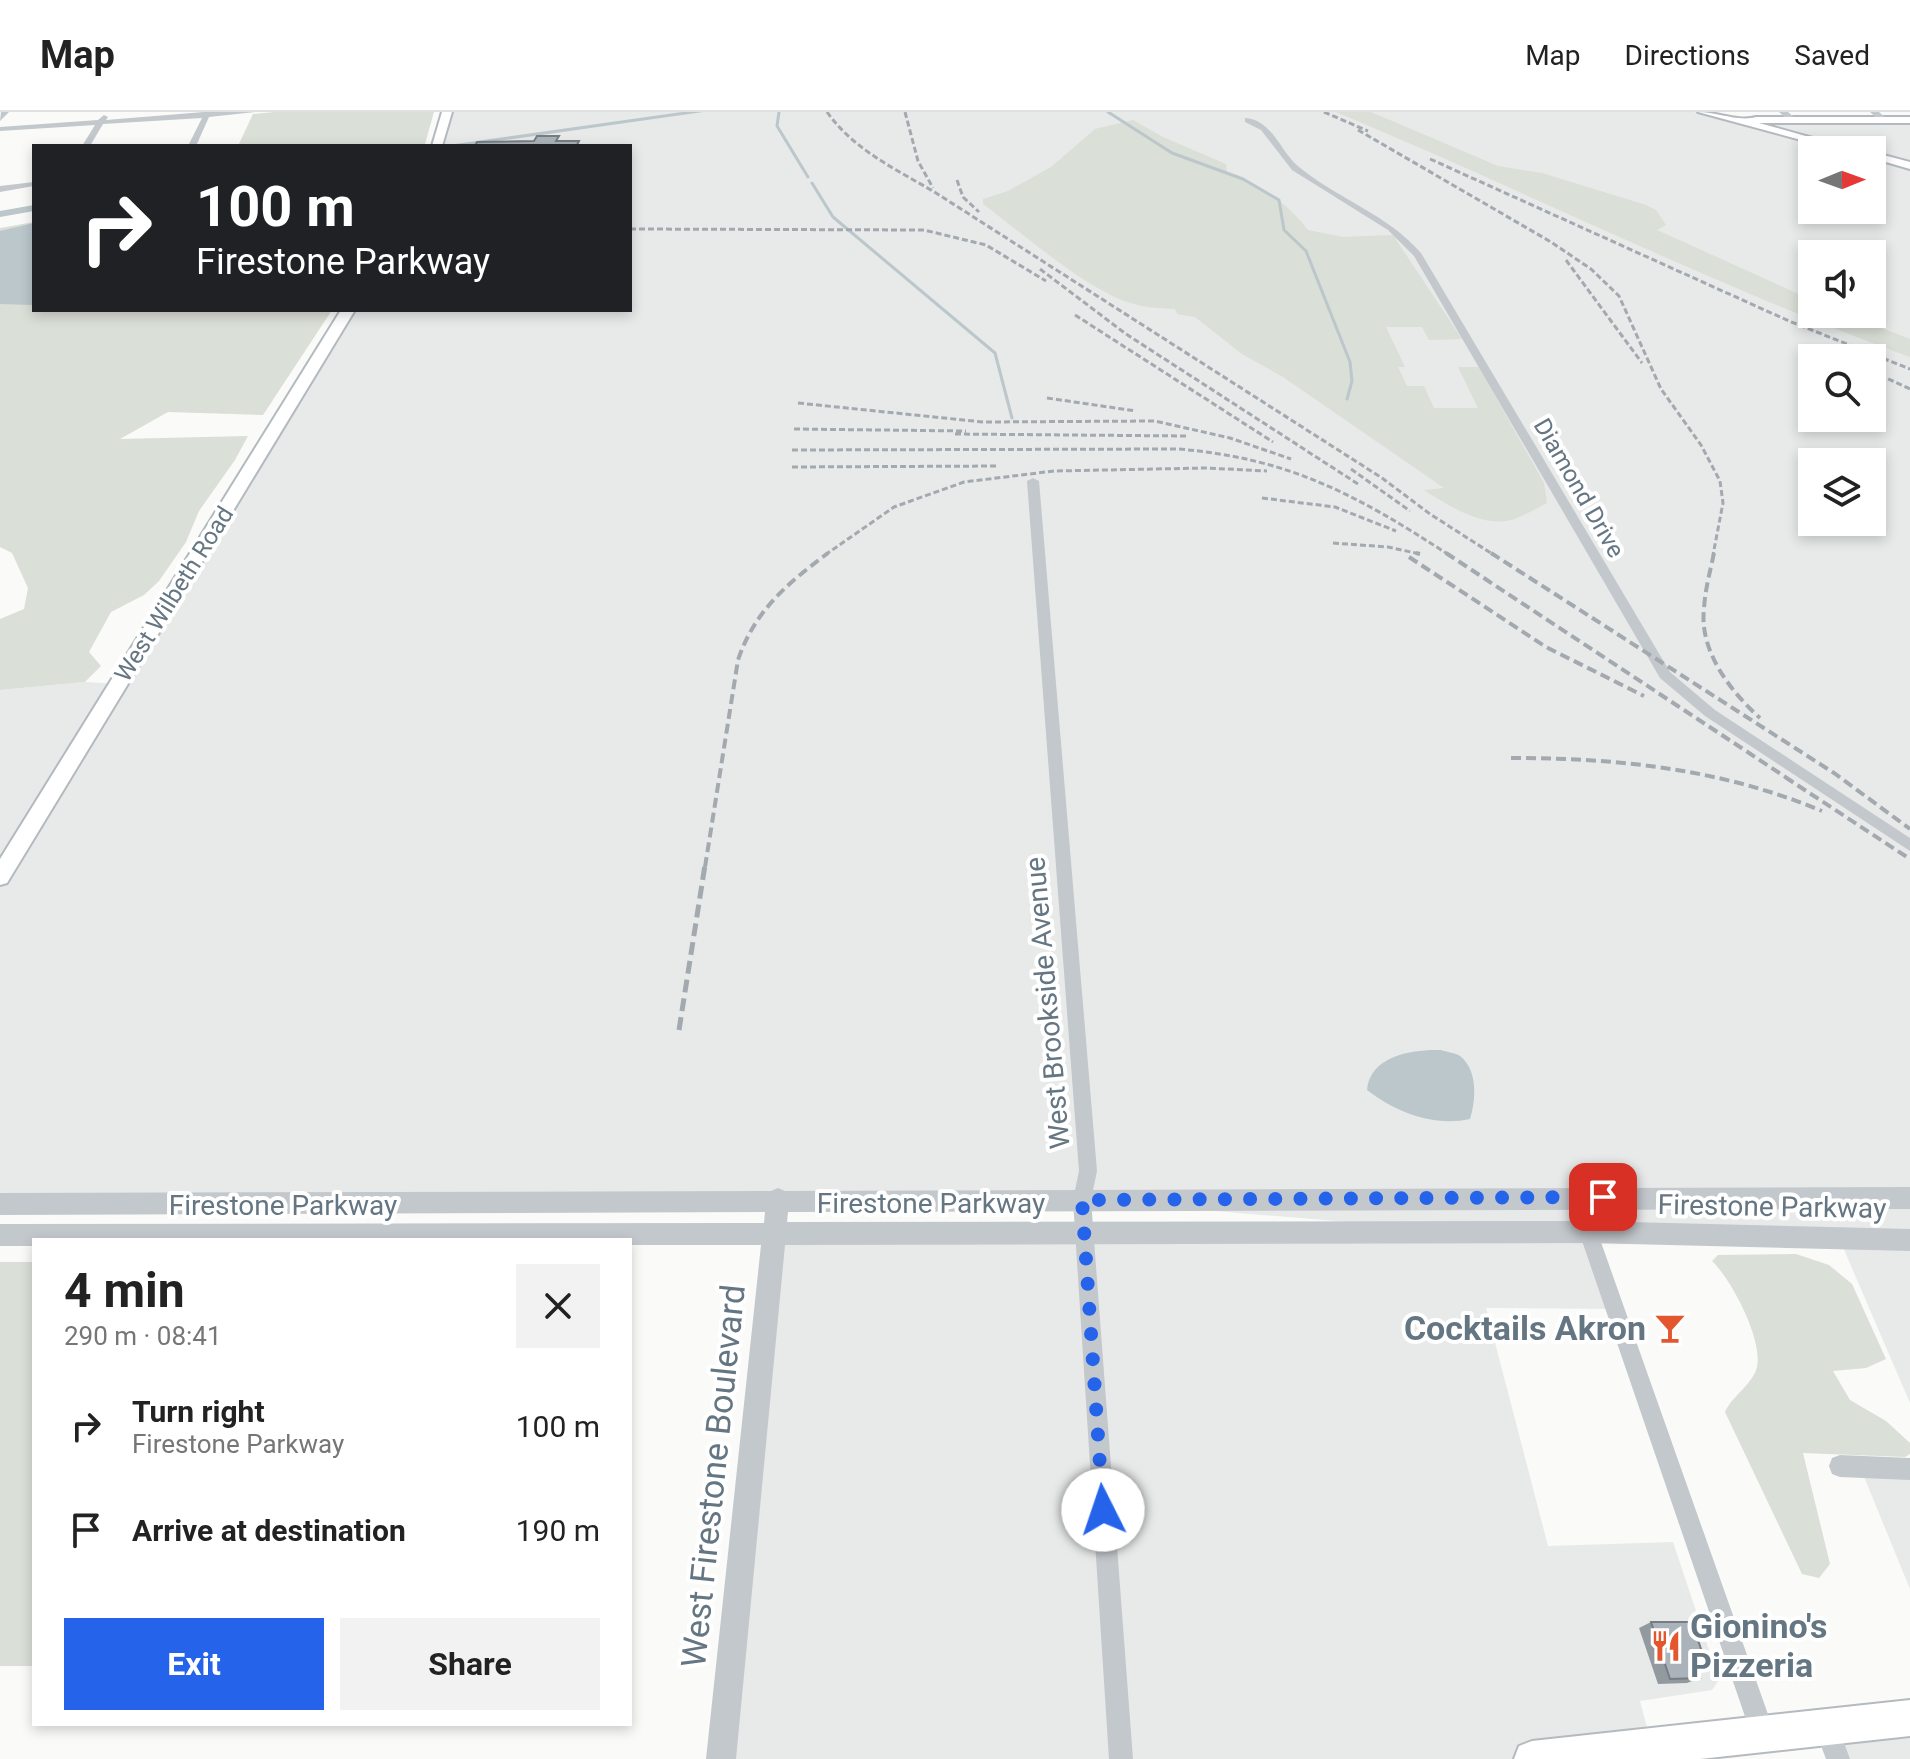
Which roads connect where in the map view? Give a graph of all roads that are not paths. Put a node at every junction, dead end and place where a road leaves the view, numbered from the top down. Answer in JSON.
{"nodes":[{"id":1,"x":5,"y":112,"type":"edge"},
{"id":2,"x":107,"y":112,"type":"edge"},
{"id":3,"x":251,"y":112,"type":"edge"},
{"id":4,"x":447,"y":112,"type":"edge"},
{"id":5,"x":1703,"y":112,"type":"edge"},
{"id":6,"x":1874,"y":112,"type":"edge"},
{"id":7,"x":207,"y":114,"type":"edge"},
{"id":8,"x":1788,"y":116,"type":"edge"},
{"id":9,"x":0,"y":119,"type":"edge"},
{"id":10,"x":1248,"y":120,"type":"dead end"},
{"id":11,"x":1884,"y":120,"type":"junction"},
{"id":12,"x":1910,"y":120,"type":"edge"},
{"id":13,"x":100,"y":122,"type":"junction"},
{"id":14,"x":1746,"y":123,"type":"junction"},
{"id":15,"x":0,"y":129,"type":"edge"},
{"id":16,"x":1798,"y":136,"type":"edge"},
{"id":17,"x":438,"y":142,"type":"edge"},
{"id":18,"x":87,"y":144,"type":"edge"},
{"id":19,"x":193,"y":144,"type":"edge"},
{"id":20,"x":1886,"y":159,"type":"edge"},
{"id":21,"x":1910,"y":166,"type":"edge"},
{"id":22,"x":32,"y":184,"type":"edge"},
{"id":23,"x":0,"y":189,"type":"edge"},
{"id":24,"x":347,"y":312,"type":"edge"},
{"id":25,"x":1033,"y":481,"type":"dead end"},
{"id":26,"x":1910,"y":845,"type":"edge"},
{"id":27,"x":0,"y":877,"type":"edge"},
{"id":28,"x":1576,"y":1197,"type":"junction"},
{"id":29,"x":1910,"y":1198,"type":"edge"},
{"id":30,"x":778,"y":1199,"type":"junction"},
{"id":31,"x":1082,"y":1200,"type":"junction"},
{"id":32,"x":0,"y":1204,"type":"edge"},
{"id":33,"x":1588,"y":1232,"type":"junction"},
{"id":34,"x":1084,"y":1233,"type":"junction"},
{"id":35,"x":774,"y":1234,"type":"junction"},
{"id":36,"x":0,"y":1235,"type":"edge"},
{"id":37,"x":1910,"y":1240,"type":"edge"},
{"id":38,"x":1840,"y":1466,"type":"dead end"},
{"id":39,"x":1910,"y":1469,"type":"edge"},
{"id":40,"x":1910,"y":1718,"type":"edge"},
{"id":41,"x":1763,"y":1734,"type":"junction"},
{"id":42,"x":1832,"y":1743,"type":"edge"},
{"id":43,"x":721,"y":1759,"type":"edge"},
{"id":44,"x":1121,"y":1759,"type":"edge"},
{"id":45,"x":1532,"y":1759,"type":"edge"}],
"edges":[{"from":1,"to":9,"type":"street"},
{"from":2,"to":13,"type":"street"},
{"from":3,"to":7,"type":"street"},
{"from":4,"to":17,"type":"main road"},
{"from":5,"to":14,"type":"main road"},
{"from":6,"to":11,"type":"street"},
{"from":7,"to":13,"type":"street"},
{"from":7,"to":19,"type":"street"},
{"from":8,"to":11,"type":"main road"},
{"from":8,"to":14,"type":"main road"},
{"from":10,"to":26,"type":"street","name":"Diamond Drive"},
{"from":11,"to":12,"type":"main road"},
{"from":13,"to":15,"type":"street"},
{"from":13,"to":18,"type":"street"},
{"from":14,"to":16,"type":"main road"},
{"from":20,"to":21,"type":"main road"},
{"from":22,"to":23,"type":"street"},
{"from":24,"to":27,"type":"main road","name":"West Wilbeth Road"},
{"from":25,"to":31,"type":"street","name":"West Brookside Avenue"},
{"from":28,"to":29,"type":"street","name":"Firestone Parkway"},
{"from":28,"to":31,"type":"street","name":"Firestone Parkway"},
{"from":28,"to":33,"type":"street"},
{"from":30,"to":31,"type":"street","name":"Firestone Parkway"},
{"from":30,"to":32,"type":"street","name":"Firestone Parkway"},
{"from":30,"to":35,"type":"street","name":"West Firestone Boulevard"},
{"from":31,"to":34,"type":"street","name":"West Brookside Avenue"},
{"from":33,"to":34,"type":"street","name":"Firestone Parkway"},
{"from":33,"to":37,"type":"street","name":"Firestone Parkway"},
{"from":33,"to":41,"type":"street"},
{"from":34,"to":35,"type":"street","name":"Firestone Parkway"},
{"from":34,"to":44,"type":"street","name":"West Brookside Avenue"},
{"from":35,"to":36,"type":"street","name":"Firestone Parkway"},
{"from":35,"to":43,"type":"street","name":"West Firestone Boulevard"},
{"from":38,"to":39,"type":"street"},
{"from":40,"to":42,"type":"main road"},
{"from":41,"to":42,"type":"main road"},
{"from":41,"to":45,"type":"main road"}]}
